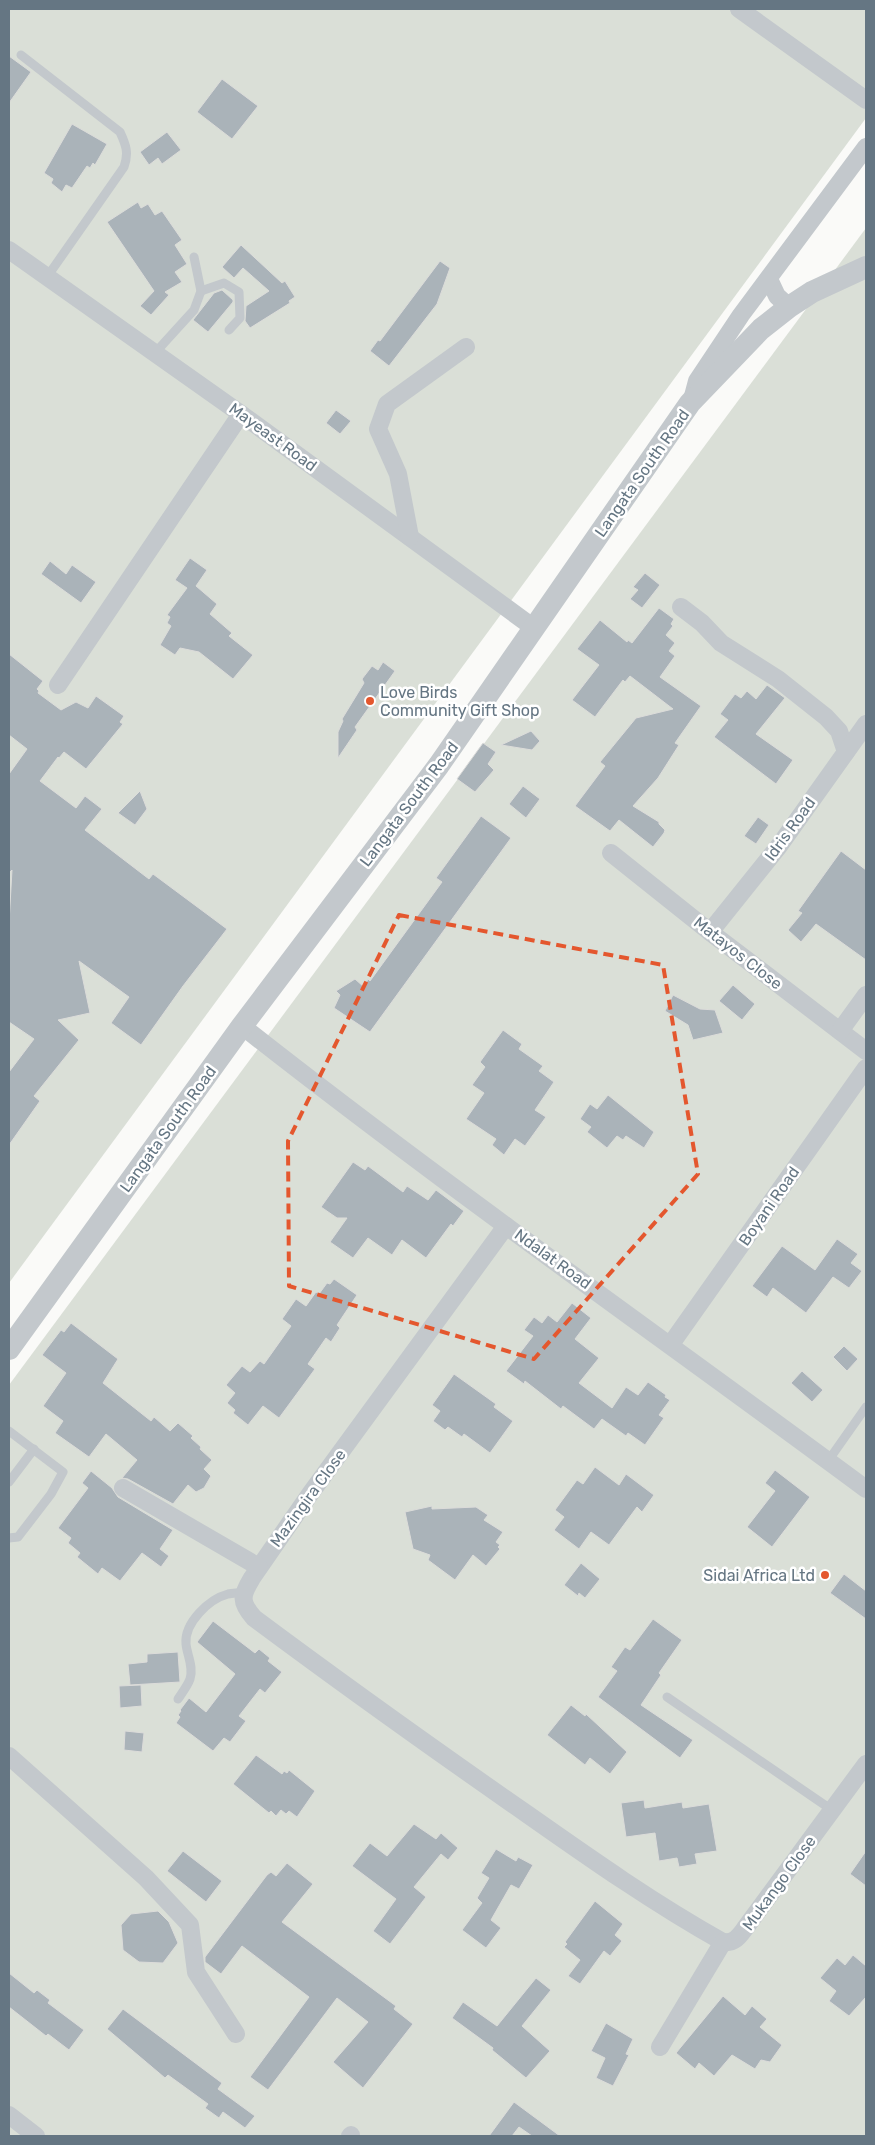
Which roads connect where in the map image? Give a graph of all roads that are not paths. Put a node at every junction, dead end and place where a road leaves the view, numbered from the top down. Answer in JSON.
{"nodes":[{"id":1,"x":739,"y":9,"type":"edge"},
{"id":2,"x":21,"y":56,"type":"dead end"},
{"id":3,"x":866,"y":100,"type":"edge"},
{"id":4,"x":866,"y":147,"type":"edge"},
{"id":5,"x":10,"y":252,"type":"edge"},
{"id":6,"x":194,"y":257,"type":"dead end"},
{"id":7,"x":862,"y":268,"type":"edge"},
{"id":8,"x":47,"y":276,"type":"junction"},
{"id":9,"x":769,"y":279,"type":"junction"},
{"id":10,"x":201,"y":291,"type":"junction"},
{"id":11,"x":789,"y":307,"type":"junction"},
{"id":12,"x":229,"y":330,"type":"dead end"},
{"id":13,"x":466,"y":347,"type":"dead end"},
{"id":14,"x":154,"y":354,"type":"junction"},
{"id":15,"x":690,"y":403,"type":"junction"},
{"id":16,"x":241,"y":414,"type":"junction"},
{"id":17,"x":410,"y":536,"type":"junction"},
{"id":18,"x":680,"y":607,"type":"dead end"},
{"id":19,"x":534,"y":628,"type":"junction"},
{"id":20,"x":58,"y":685,"type":"dead end"},
{"id":21,"x":866,"y":724,"type":"edge"},
{"id":22,"x":846,"y":752,"type":"junction"},
{"id":23,"x":611,"y":853,"type":"dead end"},
{"id":24,"x":710,"y":932,"type":"junction"},
{"id":25,"x":866,"y":995,"type":"edge"},
{"id":26,"x":242,"y":1026,"type":"junction"},
{"id":27,"x":840,"y":1031,"type":"junction"},
{"id":28,"x":866,"y":1051,"type":"edge"},
{"id":29,"x":866,"y":1068,"type":"edge"},
{"id":30,"x":506,"y":1226,"type":"junction"},
{"id":31,"x":671,"y":1344,"type":"junction"},
{"id":32,"x":9,"y":1349,"type":"edge"},
{"id":33,"x":866,"y":1407,"type":"edge"},
{"id":34,"x":9,"y":1431,"type":"edge"},
{"id":35,"x":34,"y":1449,"type":"junction"},
{"id":36,"x":828,"y":1461,"type":"junction"},
{"id":37,"x":9,"y":1482,"type":"edge"},
{"id":38,"x":123,"y":1488,"type":"dead end"},
{"id":39,"x":866,"y":1489,"type":"edge"},
{"id":40,"x":9,"y":1538,"type":"edge"},
{"id":41,"x":259,"y":1567,"type":"junction"},
{"id":42,"x":244,"y":1592,"type":"junction"},
{"id":43,"x":668,"y":1697,"type":"dead end"},
{"id":44,"x":178,"y":1699,"type":"dead end"},
{"id":45,"x":9,"y":1756,"type":"edge"},
{"id":46,"x":866,"y":1764,"type":"edge"},
{"id":47,"x":832,"y":1810,"type":"junction"},
{"id":48,"x":723,"y":1942,"type":"junction"},
{"id":49,"x":236,"y":2034,"type":"dead end"},
{"id":50,"x":660,"y":2047,"type":"dead end"},
{"id":51,"x":9,"y":2115,"type":"edge"},
{"id":52,"x":36,"y":2136,"type":"edge"}],
"edges":[{"from":1,"to":3,"type":"street"},
{"from":2,"to":8,"type":"lane"},
{"from":4,"to":9,"type":"street"},
{"from":5,"to":8,"type":"street","name":"Mayeast Road"},
{"from":6,"to":10,"type":"lane"},
{"from":7,"to":11,"type":"street","name":"Langata South Road"},
{"from":8,"to":14,"type":"street","name":"Mayeast Road"},
{"from":9,"to":11,"type":"street"},
{"from":9,"to":15,"type":"street"},
{"from":10,"to":12,"type":"lane"},
{"from":10,"to":14,"type":"lane"},
{"from":11,"to":15,"type":"street","name":"Langata South Road"},
{"from":13,"to":17,"type":"street"},
{"from":14,"to":16,"type":"street","name":"Mayeast Road"},
{"from":15,"to":19,"type":"street","name":"Langata South Road"},
{"from":16,"to":17,"type":"street","name":"Mayeast Road"},
{"from":16,"to":20,"type":"street"},
{"from":17,"to":19,"type":"street","name":"Mayeast Road"},
{"from":18,"to":22,"type":"street"},
{"from":19,"to":26,"type":"street","name":"Langata South Road"},
{"from":21,"to":22,"type":"street","name":"Idris Road"},
{"from":22,"to":24,"type":"street","name":"Idris Road"},
{"from":23,"to":24,"type":"street","name":"Matayos Close"},
{"from":24,"to":27,"type":"street","name":"Matayos Close"},
{"from":25,"to":27,"type":"street"},
{"from":26,"to":30,"type":"street","name":"Ndalat Road"},
{"from":26,"to":32,"type":"street","name":"Langata South Road"},
{"from":27,"to":28,"type":"street","name":"Matayos Close"},
{"from":29,"to":31,"type":"street","name":"Boyani Road"},
{"from":30,"to":31,"type":"street","name":"Ndalat Road"},
{"from":30,"to":41,"type":"street","name":"Mazingira Close"},
{"from":31,"to":36,"type":"street","name":"Ndalat Road"},
{"from":33,"to":36,"type":"lane"},
{"from":34,"to":35,"type":"lane"},
{"from":35,"to":37,"type":"lane"},
{"from":35,"to":40,"type":"lane"},
{"from":36,"to":39,"type":"street","name":"Ndalat Road"},
{"from":38,"to":41,"type":"street"},
{"from":41,"to":42,"type":"street","name":"Mazingira Close"},
{"from":42,"to":44,"type":"lane"},
{"from":42,"to":48,"type":"street"},
{"from":43,"to":47,"type":"lane"},
{"from":45,"to":49,"type":"street"},
{"from":46,"to":47,"type":"street","name":"Mukango Close"},
{"from":47,"to":48,"type":"street","name":"Mukango Close"},
{"from":48,"to":50,"type":"street"},
{"from":51,"to":52,"type":"street"}]}
